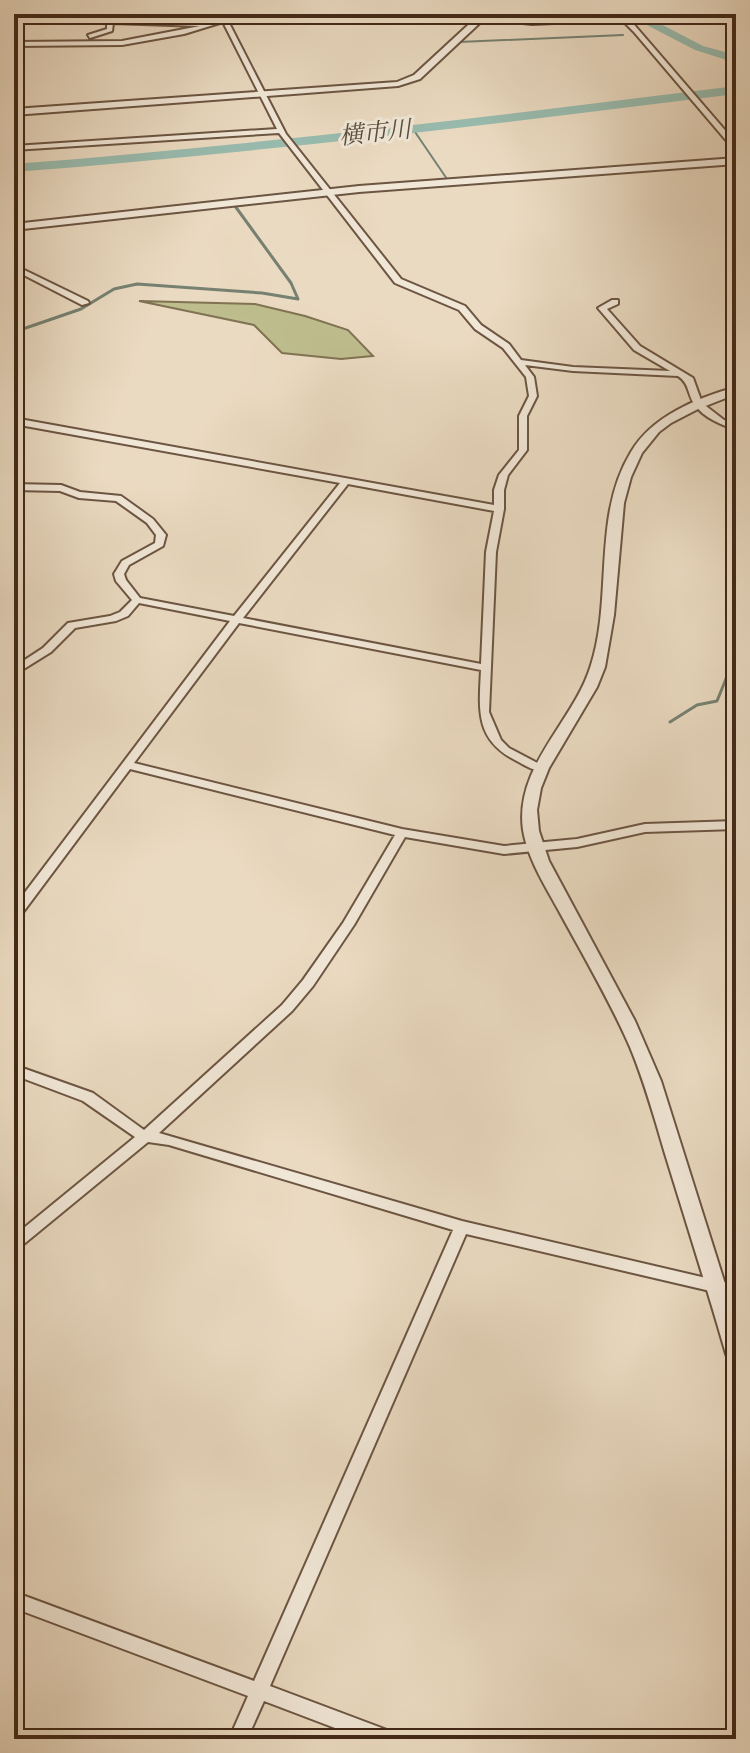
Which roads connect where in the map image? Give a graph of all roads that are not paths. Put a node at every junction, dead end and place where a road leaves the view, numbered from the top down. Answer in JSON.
{"nodes":[{"id":1,"x":246,"y":14,"type":"edge"},
{"id":2,"x":455,"y":14,"type":"edge"},
{"id":3,"x":550,"y":14,"type":"edge"},
{"id":4,"x":718,"y":14,"type":"edge"},
{"id":5,"x":469,"y":15,"type":"edge"},
{"id":6,"x":621,"y":16,"type":"edge"},
{"id":7,"x":71,"y":17,"type":"edge"},
{"id":8,"x":223,"y":17,"type":"edge"},
{"id":9,"x":482,"y":17,"type":"junction"},
{"id":10,"x":112,"y":18,"type":"edge"},
{"id":11,"x":14,"y":19,"type":"edge"},
{"id":12,"x":27,"y":19,"type":"junction"},
{"id":13,"x":532,"y":22,"type":"junction"},
{"id":14,"x":205,"y":24,"type":"junction"},
{"id":15,"x":21,"y":25,"type":"dead end"},
{"id":16,"x":90,"y":36,"type":"dead end"},
{"id":17,"x":14,"y":44,"type":"edge"},
{"id":18,"x":264,"y":94,"type":"junction"},
{"id":19,"x":14,"y":112,"type":"edge"},
{"id":20,"x":282,"y":132,"type":"junction"},
{"id":21,"x":14,"y":148,"type":"edge"},
{"id":22,"x":736,"y":149,"type":"edge"},
{"id":23,"x":736,"y":161,"type":"edge"},
{"id":24,"x":328,"y":192,"type":"junction"},
{"id":25,"x":14,"y":227,"type":"edge"},
{"id":26,"x":14,"y":267,"type":"edge"},
{"id":27,"x":736,"y":290,"type":"edge"},
{"id":28,"x":736,"y":298,"type":"edge"},
{"id":29,"x":615,"y":302,"type":"dead end"},
{"id":30,"x":85,"y":303,"type":"dead end"},
{"id":31,"x":520,"y":362,"type":"junction"},
{"id":32,"x":684,"y":374,"type":"junction"},
{"id":33,"x":736,"y":390,"type":"edge"},
{"id":34,"x":698,"y":404,"type":"junction"},
{"id":35,"x":14,"y":421,"type":"edge"},
{"id":36,"x":736,"y":427,"type":"edge"},
{"id":37,"x":345,"y":482,"type":"junction"},
{"id":38,"x":14,"y":487,"type":"edge"},
{"id":39,"x":499,"y":509,"type":"junction"},
{"id":40,"x":137,"y":600,"type":"junction"},
{"id":41,"x":237,"y":619,"type":"junction"},
{"id":42,"x":485,"y":668,"type":"junction"},
{"id":43,"x":14,"y":672,"type":"edge"},
{"id":44,"x":127,"y":765,"type":"junction"},
{"id":45,"x":541,"y":769,"type":"junction"},
{"id":46,"x":736,"y":825,"type":"edge"},
{"id":47,"x":402,"y":833,"type":"junction"},
{"id":48,"x":535,"y":847,"type":"junction"},
{"id":49,"x":14,"y":916,"type":"edge"},
{"id":50,"x":14,"y":1070,"type":"edge"},
{"id":51,"x":146,"y":1136,"type":"junction"},
{"id":52,"x":462,"y":1227,"type":"junction"},
{"id":53,"x":14,"y":1244,"type":"edge"},
{"id":54,"x":726,"y":1288,"type":"edge"},
{"id":55,"x":736,"y":1354,"type":"edge"},
{"id":56,"x":14,"y":1600,"type":"edge"},
{"id":57,"x":258,"y":1693,"type":"junction"},
{"id":58,"x":238,"y":1739,"type":"edge"},
{"id":59,"x":388,"y":1739,"type":"edge"}],
"edges":[{"from":1,"to":8,"type":"street"},
{"from":2,"to":5,"type":"street"},
{"from":3,"to":13,"type":"street"},
{"from":4,"to":6,"type":"street"},
{"from":5,"to":9,"type":"street"},
{"from":6,"to":13,"type":"street"},
{"from":6,"to":22,"type":"street"},
{"from":7,"to":10,"type":"street"},
{"from":7,"to":12,"type":"street"},
{"from":8,"to":14,"type":"street"},
{"from":8,"to":18,"type":"street"},
{"from":9,"to":13,"type":"street"},
{"from":9,"to":18,"type":"street"},
{"from":10,"to":14,"type":"street"},
{"from":10,"to":16,"type":"street"},
{"from":11,"to":12,"type":"street"},
{"from":12,"to":15,"type":"street"},
{"from":14,"to":17,"type":"street"},
{"from":18,"to":19,"type":"street"},
{"from":18,"to":20,"type":"street"},
{"from":20,"to":21,"type":"street"},
{"from":20,"to":24,"type":"street"},
{"from":23,"to":24,"type":"street"},
{"from":24,"to":25,"type":"street"},
{"from":24,"to":31,"type":"street"},
{"from":26,"to":30,"type":"street"},
{"from":27,"to":28,"type":"street"},
{"from":29,"to":32,"type":"street"},
{"from":31,"to":32,"type":"street"},
{"from":31,"to":39,"type":"street"},
{"from":32,"to":34,"type":"street"},
{"from":33,"to":34,"type":"street"},
{"from":34,"to":36,"type":"street"},
{"from":34,"to":45,"type":"street"},
{"from":35,"to":37,"type":"street"},
{"from":37,"to":39,"type":"street"},
{"from":37,"to":41,"type":"street"},
{"from":38,"to":40,"type":"street"},
{"from":39,"to":42,"type":"street"},
{"from":40,"to":41,"type":"street"},
{"from":40,"to":43,"type":"street"},
{"from":41,"to":42,"type":"street"},
{"from":41,"to":44,"type":"street"},
{"from":42,"to":45,"type":"street"},
{"from":44,"to":47,"type":"street"},
{"from":44,"to":49,"type":"street"},
{"from":45,"to":48,"type":"street"},
{"from":46,"to":48,"type":"street"},
{"from":47,"to":48,"type":"street"},
{"from":47,"to":51,"type":"street"},
{"from":48,"to":54,"type":"street"},
{"from":50,"to":51,"type":"street"},
{"from":51,"to":52,"type":"street"},
{"from":51,"to":53,"type":"street"},
{"from":52,"to":54,"type":"street"},
{"from":52,"to":57,"type":"street"},
{"from":54,"to":55,"type":"street"},
{"from":56,"to":57,"type":"street"},
{"from":57,"to":58,"type":"street"},
{"from":57,"to":59,"type":"street"}]}
